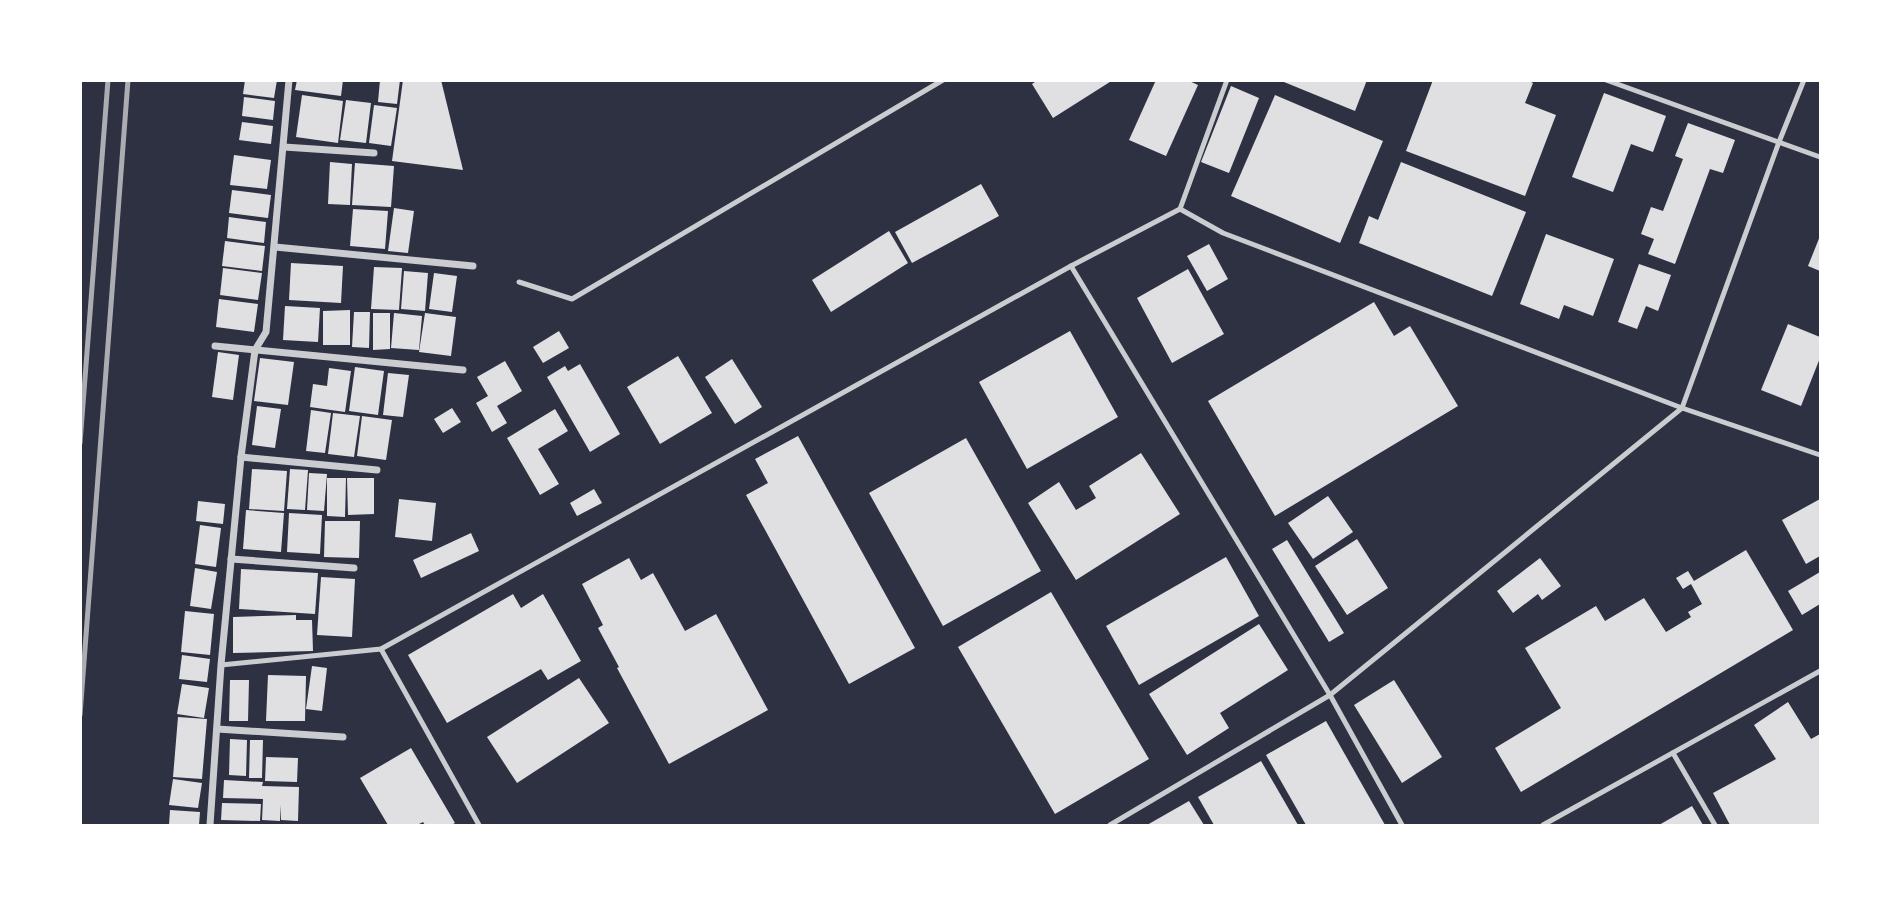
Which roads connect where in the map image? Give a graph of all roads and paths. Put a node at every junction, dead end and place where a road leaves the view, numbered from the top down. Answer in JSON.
{"nodes":[{"id":1,"x":289,"y":80,"type":"edge"},
{"id":2,"x":943,"y":80,"type":"edge"},
{"id":3,"x":1227,"y":80,"type":"edge"},
{"id":4,"x":1606,"y":80,"type":"edge"},
{"id":5,"x":1804,"y":80,"type":"edge"},
{"id":6,"x":1779,"y":142,"type":"junction"},
{"id":7,"x":284,"y":146,"type":"junction"},
{"id":8,"x":374,"y":153,"type":"dead end"},
{"id":9,"x":1821,"y":157,"type":"edge"},
{"id":10,"x":1180,"y":209,"type":"junction"},
{"id":11,"x":275,"y":247,"type":"junction"},
{"id":12,"x":473,"y":266,"type":"dead end"},
{"id":13,"x":1070,"y":266,"type":"junction"},
{"id":14,"x":519,"y":282,"type":"dead end"},
{"id":15,"x":215,"y":346,"type":"dead end"},
{"id":16,"x":255,"y":350,"type":"junction"},
{"id":17,"x":463,"y":370,"type":"dead end"},
{"id":18,"x":1682,"y":408,"type":"junction"},
{"id":19,"x":1821,"y":455,"type":"edge"},
{"id":20,"x":241,"y":457,"type":"junction"},
{"id":21,"x":377,"y":470,"type":"dead end"},
{"id":22,"x":231,"y":559,"type":"junction"},
{"id":23,"x":354,"y":568,"type":"dead end"},
{"id":24,"x":381,"y":649,"type":"junction"},
{"id":25,"x":221,"y":665,"type":"junction"},
{"id":26,"x":1821,"y":671,"type":"edge"},
{"id":27,"x":1330,"y":695,"type":"junction"},
{"id":28,"x":217,"y":729,"type":"junction"},
{"id":29,"x":342,"y":737,"type":"dead end"},
{"id":30,"x":1673,"y":753,"type":"junction"},
{"id":31,"x":210,"y":825,"type":"edge"},
{"id":32,"x":479,"y":825,"type":"edge"},
{"id":33,"x":1110,"y":825,"type":"edge"},
{"id":34,"x":1402,"y":825,"type":"edge"},
{"id":35,"x":1543,"y":825,"type":"edge"},
{"id":36,"x":1715,"y":825,"type":"edge"}],
"edges":[{"from":1,"to":7,"type":"street"},
{"from":2,"to":14,"type":"lane"},
{"from":3,"to":10,"type":"lane"},
{"from":4,"to":6,"type":"lane"},
{"from":5,"to":6,"type":"lane"},
{"from":6,"to":9,"type":"lane"},
{"from":6,"to":18,"type":"lane"},
{"from":7,"to":8,"type":"street"},
{"from":7,"to":11,"type":"street"},
{"from":10,"to":13,"type":"lane"},
{"from":10,"to":18,"type":"lane"},
{"from":11,"to":12,"type":"street"},
{"from":11,"to":16,"type":"street"},
{"from":13,"to":24,"type":"lane"},
{"from":13,"to":27,"type":"lane"},
{"from":15,"to":16,"type":"street"},
{"from":16,"to":17,"type":"street"},
{"from":16,"to":20,"type":"street"},
{"from":18,"to":19,"type":"lane"},
{"from":18,"to":27,"type":"lane"},
{"from":20,"to":21,"type":"street"},
{"from":20,"to":22,"type":"street"},
{"from":22,"to":23,"type":"street"},
{"from":22,"to":25,"type":"street"},
{"from":24,"to":25,"type":"lane"},
{"from":24,"to":32,"type":"lane"},
{"from":25,"to":28,"type":"street"},
{"from":26,"to":30,"type":"lane"},
{"from":27,"to":33,"type":"lane"},
{"from":27,"to":34,"type":"lane"},
{"from":28,"to":29,"type":"street"},
{"from":28,"to":31,"type":"street"},
{"from":30,"to":35,"type":"lane"},
{"from":30,"to":36,"type":"lane"}]}
